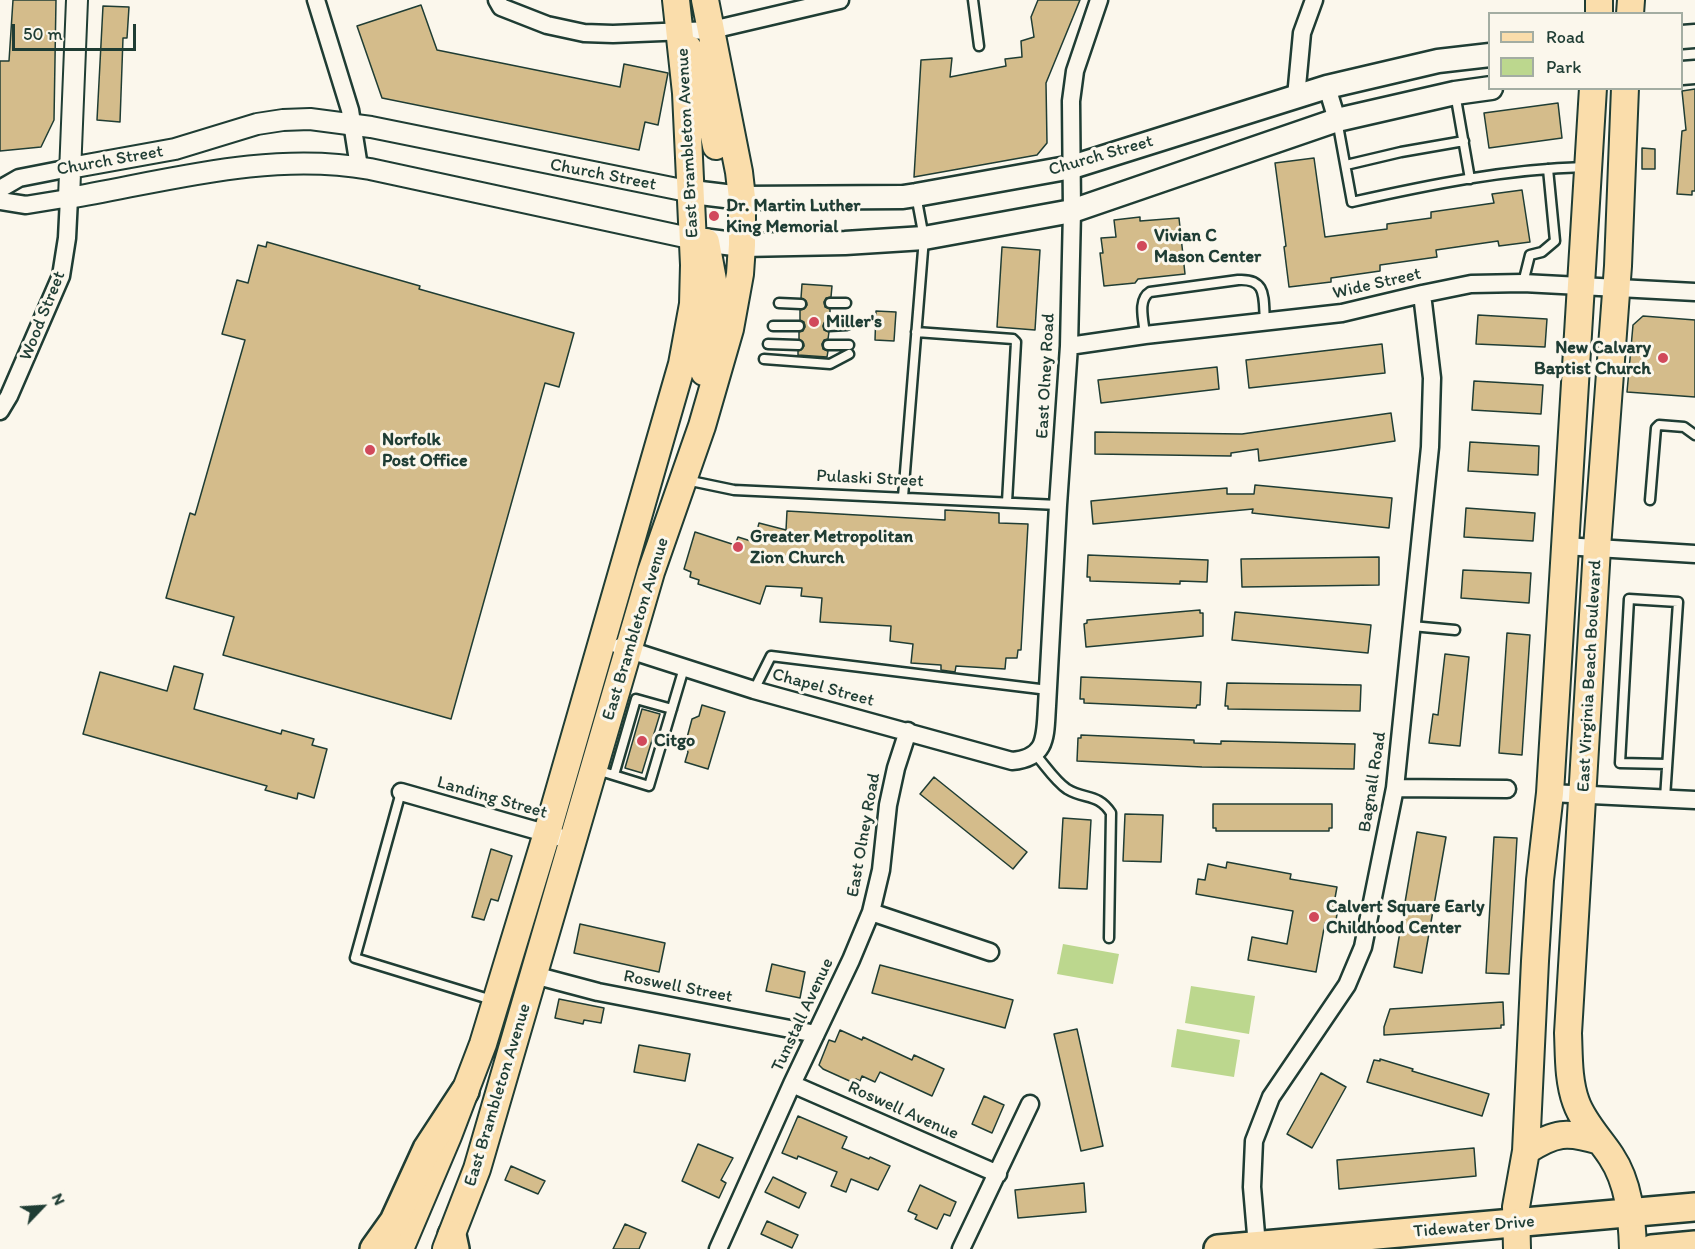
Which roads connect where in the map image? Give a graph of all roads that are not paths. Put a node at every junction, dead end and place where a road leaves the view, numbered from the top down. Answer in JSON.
{"nodes":[{"id":1,"x":77,"y":0,"type":"edge"},
{"id":2,"x":316,"y":0,"type":"edge"},
{"id":3,"x":676,"y":0,"type":"edge"},
{"id":4,"x":705,"y":0,"type":"edge"},
{"id":5,"x":840,"y":0,"type":"edge"},
{"id":6,"x":973,"y":0,"type":"edge"},
{"id":7,"x":1099,"y":0,"type":"edge"},
{"id":8,"x":1314,"y":0,"type":"edge"},
{"id":9,"x":499,"y":4,"type":"edge"},
{"id":10,"x":681,"y":30,"type":"junction"},
{"id":11,"x":712,"y":30,"type":"junction"},
{"id":12,"x":980,"y":46,"type":"dead end"},
{"id":13,"x":1488,"y":55,"type":"edge"},
{"id":14,"x":1327,"y":87,"type":"junction"},
{"id":15,"x":1488,"y":88,"type":"edge"},
{"id":16,"x":1593,"y":90,"type":"edge"},
{"id":17,"x":1625,"y":90,"type":"edge"},
{"id":18,"x":1455,"y":93,"type":"junction"},
{"id":19,"x":1296,"y":97,"type":"junction"},
{"id":20,"x":1337,"y":120,"type":"junction"},
{"id":21,"x":353,"y":124,"type":"junction"},
{"id":22,"x":1464,"y":141,"type":"junction"},
{"id":23,"x":1346,"y":165,"type":"junction"},
{"id":24,"x":359,"y":167,"type":"junction"},
{"id":25,"x":1072,"y":167,"type":"junction"},
{"id":26,"x":1587,"y":167,"type":"junction"},
{"id":27,"x":70,"y":168,"type":"junction"},
{"id":28,"x":1548,"y":169,"type":"junction"},
{"id":29,"x":1470,"y":179,"type":"junction"},
{"id":30,"x":0,"y":189,"type":"edge"},
{"id":31,"x":692,"y":192,"type":"junction"},
{"id":32,"x":916,"y":195,"type":"junction"},
{"id":33,"x":736,"y":197,"type":"junction"},
{"id":34,"x":69,"y":198,"type":"junction"},
{"id":35,"x":0,"y":201,"type":"edge"},
{"id":36,"x":1072,"y":211,"type":"junction"},
{"id":37,"x":924,"y":238,"type":"junction"},
{"id":38,"x":700,"y":240,"type":"junction"},
{"id":39,"x":742,"y":245,"type":"junction"},
{"id":40,"x":1523,"y":283,"type":"junction"},
{"id":41,"x":1580,"y":285,"type":"junction"},
{"id":42,"x":1617,"y":287,"type":"junction"},
{"id":43,"x":1695,"y":292,"type":"edge"},
{"id":44,"x":1422,"y":294,"type":"junction"},
{"id":45,"x":779,"y":303,"type":"dead end"},
{"id":46,"x":830,"y":303,"type":"dead end"},
{"id":47,"x":846,"y":303,"type":"dead end"},
{"id":48,"x":801,"y":304,"type":"dead end"},
{"id":49,"x":1265,"y":322,"type":"junction"},
{"id":50,"x":847,"y":325,"type":"dead end"},
{"id":51,"x":773,"y":326,"type":"dead end"},
{"id":52,"x":799,"y":326,"type":"dead end"},
{"id":53,"x":829,"y":326,"type":"dead end"},
{"id":54,"x":916,"y":332,"type":"junction"},
{"id":55,"x":1145,"y":335,"type":"junction"},
{"id":56,"x":768,"y":344,"type":"dead end"},
{"id":57,"x":798,"y":345,"type":"dead end"},
{"id":58,"x":828,"y":345,"type":"dead end"},
{"id":59,"x":1069,"y":346,"type":"junction"},
{"id":60,"x":764,"y":359,"type":"dead end"},
{"id":61,"x":0,"y":411,"type":"edge"},
{"id":62,"x":706,"y":413,"type":"junction"},
{"id":63,"x":1695,"y":435,"type":"edge"},
{"id":64,"x":682,"y":479,"type":"junction"},
{"id":65,"x":903,"y":497,"type":"junction"},
{"id":66,"x":1650,"y":500,"type":"dead end"},
{"id":67,"x":1007,"y":502,"type":"junction"},
{"id":68,"x":1058,"y":505,"type":"junction"},
{"id":69,"x":1564,"y":546,"type":"junction"},
{"id":70,"x":1597,"y":548,"type":"junction"},
{"id":71,"x":1695,"y":554,"type":"edge"},
{"id":72,"x":1412,"y":626,"type":"junction"},
{"id":73,"x":1455,"y":630,"type":"dead end"},
{"id":74,"x":602,"y":641,"type":"junction"},
{"id":75,"x":629,"y":650,"type":"junction"},
{"id":76,"x":684,"y":668,"type":"junction"},
{"id":77,"x":754,"y":690,"type":"junction"},
{"id":78,"x":1048,"y":690,"type":"junction"},
{"id":79,"x":626,"y":696,"type":"junction"},
{"id":80,"x":671,"y":712,"type":"junction"},
{"id":81,"x":659,"y":716,"type":"dead end"},
{"id":82,"x":666,"y":727,"type":"junction"},
{"id":83,"x":655,"y":728,"type":"dead end"},
{"id":84,"x":908,"y":731,"type":"junction"},
{"id":85,"x":662,"y":742,"type":"junction"},
{"id":86,"x":650,"y":744,"type":"dead end"},
{"id":87,"x":1035,"y":754,"type":"junction"},
{"id":88,"x":657,"y":759,"type":"junction"},
{"id":89,"x":645,"y":761,"type":"dead end"},
{"id":90,"x":1667,"y":764,"type":"junction"},
{"id":91,"x":613,"y":769,"type":"junction"},
{"id":92,"x":1395,"y":788,"type":"junction"},
{"id":93,"x":1507,"y":789,"type":"dead end"},
{"id":94,"x":401,"y":792,"type":"joint"},
{"id":95,"x":1550,"y":793,"type":"junction"},
{"id":96,"x":1583,"y":794,"type":"junction"},
{"id":97,"x":1665,"y":798,"type":"junction"},
{"id":98,"x":1695,"y":800,"type":"edge"},
{"id":99,"x":547,"y":833,"type":"junction"},
{"id":100,"x":573,"y":841,"type":"junction"},
{"id":101,"x":871,"y":912,"type":"junction"},
{"id":102,"x":1109,"y":938,"type":"dead end"},
{"id":103,"x":990,"y":952,"type":"dead end"},
{"id":104,"x":534,"y":975,"type":"junction"},
{"id":105,"x":496,"y":1001,"type":"junction"},
{"id":106,"x":816,"y":1034,"type":"junction"},
{"id":107,"x":792,"y":1084,"type":"junction"},
{"id":108,"x":465,"y":1091,"type":"junction"},
{"id":109,"x":1030,"y":1104,"type":"dead end"},
{"id":110,"x":1600,"y":1141,"type":"junction"},
{"id":111,"x":1526,"y":1150,"type":"junction"},
{"id":112,"x":998,"y":1174,"type":"junction"},
{"id":113,"x":1695,"y":1207,"type":"edge"},
{"id":114,"x":1630,"y":1213,"type":"junction"},
{"id":115,"x":1516,"y":1236,"type":"edge"},
{"id":116,"x":451,"y":1244,"type":"edge"},
{"id":117,"x":1695,"y":1245,"type":"edge"},
{"id":118,"x":1257,"y":1246,"type":"junction"},
{"id":119,"x":374,"y":1249,"type":"edge"},
{"id":120,"x":400,"y":1249,"type":"edge"},
{"id":121,"x":718,"y":1249,"type":"edge"},
{"id":122,"x":961,"y":1249,"type":"edge"},
{"id":123,"x":1218,"y":1249,"type":"edge"},
{"id":124,"x":1633,"y":1249,"type":"edge"},
{"id":125,"x":1652,"y":1249,"type":"edge"}],
"edges":[{"from":1,"to":27,"type":"street","name":"Wood Street"},
{"from":2,"to":21,"type":"street"},
{"from":3,"to":10,"type":"main road","name":"East Brambleton Avenue"},
{"from":4,"to":11,"type":"main road","name":"East Brambleton Avenue"},
{"from":5,"to":11,"type":"street"},
{"from":6,"to":12,"type":"lane"},
{"from":7,"to":25,"type":"street","name":"East Olney Road"},
{"from":8,"to":19,"type":"street"},
{"from":9,"to":10,"type":"street"},
{"from":10,"to":11,"type":"street"},
{"from":10,"to":31,"type":"main road","name":"East Brambleton Avenue"},
{"from":10,"to":33,"type":"main road"},
{"from":11,"to":33,"type":"main road","name":"East Brambleton Avenue"},
{"from":13,"to":14,"type":"main road","name":"Church Street"},
{"from":14,"to":19,"type":"main road","name":"Church Street"},
{"from":14,"to":20,"type":"street"},
{"from":15,"to":18,"type":"main road","name":"Church Street"},
{"from":16,"to":26,"type":"main road","name":"East Virginia Beach Boulevard"},
{"from":17,"to":42,"type":"main road","name":"East Virginia Beach Boulevard"},
{"from":18,"to":20,"type":"main road","name":"Church Street"},
{"from":18,"to":22,"type":"lane"},
{"from":19,"to":25,"type":"main road","name":"Church Street"},
{"from":20,"to":23,"type":"lane"},
{"from":20,"to":36,"type":"main road","name":"Church Street"},
{"from":21,"to":24,"type":"street"},
{"from":21,"to":27,"type":"street","name":"Church Street"},
{"from":21,"to":31,"type":"street","name":"Church Street"},
{"from":22,"to":23,"type":"lane"},
{"from":22,"to":29,"type":"lane"},
{"from":23,"to":29,"type":"lane"},
{"from":24,"to":34,"type":"street","name":"Church Street"},
{"from":24,"to":38,"type":"street","name":"Church Street"},
{"from":25,"to":32,"type":"main road","name":"Church Street"},
{"from":25,"to":36,"type":"street","name":"East Olney Road"},
{"from":26,"to":28,"type":"lane"},
{"from":26,"to":41,"type":"main road","name":"East Virginia Beach Boulevard"},
{"from":27,"to":30,"type":"street","name":"Church Street"},
{"from":27,"to":34,"type":"street","name":"Wood Street"},
{"from":28,"to":29,"type":"lane"},
{"from":28,"to":40,"type":"lane"},
{"from":31,"to":33,"type":"main road","name":"Church Street"},
{"from":31,"to":38,"type":"main road","name":"East Brambleton Avenue"},
{"from":32,"to":33,"type":"main road","name":"Church Street"},
{"from":32,"to":37,"type":"lane"},
{"from":33,"to":39,"type":"main road","name":"East Brambleton Avenue"},
{"from":34,"to":35,"type":"street","name":"Church Street"},
{"from":34,"to":61,"type":"street","name":"Wood Street"},
{"from":36,"to":37,"type":"main road","name":"Church Street"},
{"from":36,"to":59,"type":"street","name":"East Olney Road"},
{"from":37,"to":39,"type":"main road","name":"Church Street"},
{"from":37,"to":54,"type":"lane"},
{"from":38,"to":39,"type":"main road","name":"Church Street"},
{"from":38,"to":62,"type":"main road"},
{"from":38,"to":74,"type":"main road","name":"East Brambleton Avenue"},
{"from":39,"to":62,"type":"main road","name":"East Brambleton Avenue"},
{"from":40,"to":41,"type":"street","name":"Wide Street"},
{"from":40,"to":44,"type":"street","name":"Wide Street"},
{"from":41,"to":42,"type":"street","name":"Wide Street"},
{"from":41,"to":69,"type":"main road","name":"East Virginia Beach Boulevard"},
{"from":42,"to":43,"type":"street","name":"Wide Street"},
{"from":42,"to":70,"type":"main road","name":"East Virginia Beach Boulevard"},
{"from":44,"to":49,"type":"street","name":"Wide Street"},
{"from":44,"to":72,"type":"street","name":"Bagnall Road"},
{"from":45,"to":48,"type":"lane"},
{"from":46,"to":47,"type":"lane"},
{"from":49,"to":55,"type":"street","name":"Wide Street"},
{"from":49,"to":55,"type":"lane"},
{"from":50,"to":53,"type":"lane"},
{"from":51,"to":52,"type":"lane"},
{"from":54,"to":65,"type":"lane"},
{"from":54,"to":67,"type":"lane"},
{"from":55,"to":59,"type":"street","name":"Wide Street"},
{"from":56,"to":57,"type":"lane"},
{"from":58,"to":60,"type":"lane"},
{"from":59,"to":68,"type":"street","name":"East Olney Road"},
{"from":62,"to":64,"type":"main road","name":"East Brambleton Avenue"},
{"from":63,"to":66,"type":"lane"},
{"from":64,"to":65,"type":"lane","name":"Pulaski Street"},
{"from":64,"to":75,"type":"main road","name":"East Brambleton Avenue"},
{"from":65,"to":67,"type":"lane","name":"Pulaski Street"},
{"from":67,"to":68,"type":"lane","name":"Pulaski Street"},
{"from":68,"to":78,"type":"street","name":"East Olney Road"},
{"from":69,"to":70,"type":"street"},
{"from":69,"to":95,"type":"main road","name":"East Virginia Beach Boulevard"},
{"from":70,"to":71,"type":"street"},
{"from":70,"to":96,"type":"main road","name":"East Virginia Beach Boulevard"},
{"from":72,"to":73,"type":"lane"},
{"from":72,"to":92,"type":"street","name":"Bagnall Road"},
{"from":74,"to":75,"type":"street","name":"Chapel Street"},
{"from":74,"to":99,"type":"main road","name":"East Brambleton Avenue"},
{"from":75,"to":76,"type":"street","name":"Chapel Street"},
{"from":75,"to":79,"type":"main road","name":"East Brambleton Avenue"},
{"from":76,"to":77,"type":"street","name":"Chapel Street"},
{"from":76,"to":80,"type":"lane"},
{"from":77,"to":78,"type":"lane"},
{"from":77,"to":84,"type":"street","name":"Chapel Street"},
{"from":78,"to":87,"type":"street","name":"East Olney Road"},
{"from":79,"to":80,"type":"lane"},
{"from":79,"to":91,"type":"main road","name":"East Brambleton Avenue"},
{"from":79,"to":91,"type":"lane"},
{"from":80,"to":81,"type":"lane"},
{"from":80,"to":82,"type":"lane"},
{"from":82,"to":83,"type":"lane"},
{"from":82,"to":85,"type":"lane"},
{"from":84,"to":87,"type":"street","name":"Chapel Street"},
{"from":84,"to":101,"type":"street","name":"East Olney Road"},
{"from":85,"to":86,"type":"lane"},
{"from":85,"to":88,"type":"lane"},
{"from":87,"to":102,"type":"lane"},
{"from":88,"to":89,"type":"lane"},
{"from":88,"to":91,"type":"lane"},
{"from":90,"to":90,"type":"lane"},
{"from":90,"to":97,"type":"lane"},
{"from":91,"to":100,"type":"main road","name":"East Brambleton Avenue"},
{"from":92,"to":93,"type":"street"},
{"from":92,"to":118,"type":"street","name":"Bagnall Road"},
{"from":94,"to":99,"type":"street","name":"Landing Street"},
{"from":94,"to":105,"type":"lane"},
{"from":95,"to":96,"type":"street"},
{"from":95,"to":111,"type":"main road","name":"East Virginia Beach Boulevard"},
{"from":96,"to":97,"type":"street"},
{"from":96,"to":110,"type":"main road","name":"East Virginia Beach Boulevard"},
{"from":97,"to":98,"type":"street"},
{"from":99,"to":100,"type":"street","name":"Landing Street"},
{"from":99,"to":105,"type":"main road","name":"East Brambleton Avenue"},
{"from":100,"to":104,"type":"main road","name":"East Brambleton Avenue"},
{"from":101,"to":103,"type":"street"},
{"from":101,"to":106,"type":"street","name":"Tunstall Avenue"},
{"from":104,"to":106,"type":"street","name":"Roswell Street"},
{"from":104,"to":116,"type":"main road","name":"East Brambleton Avenue"},
{"from":105,"to":108,"type":"main road","name":"East Brambleton Avenue"},
{"from":106,"to":107,"type":"street","name":"Tunstall Avenue"},
{"from":107,"to":112,"type":"street","name":"Roswell Avenue"},
{"from":107,"to":121,"type":"street","name":"Tunstall Avenue"},
{"from":108,"to":119,"type":"highway"},
{"from":108,"to":120,"type":"main road","name":"East Brambleton Avenue"},
{"from":109,"to":112,"type":"street"},
{"from":110,"to":111,"type":"main road"},
{"from":110,"to":114,"type":"main road","name":"East Virginia Beach Boulevard"},
{"from":111,"to":115,"type":"main road","name":"East Virginia Beach Boulevard"},
{"from":112,"to":122,"type":"street"},
{"from":113,"to":114,"type":"highway","name":"Tidewater Drive"},
{"from":114,"to":115,"type":"highway","name":"Tidewater Drive"},
{"from":114,"to":124,"type":"main road","name":"East Virginia Beach Boulevard"},
{"from":115,"to":118,"type":"highway","name":"Tidewater Drive"},
{"from":117,"to":125,"type":"highway"},
{"from":118,"to":123,"type":"highway","name":"Tidewater Drive"}]}
